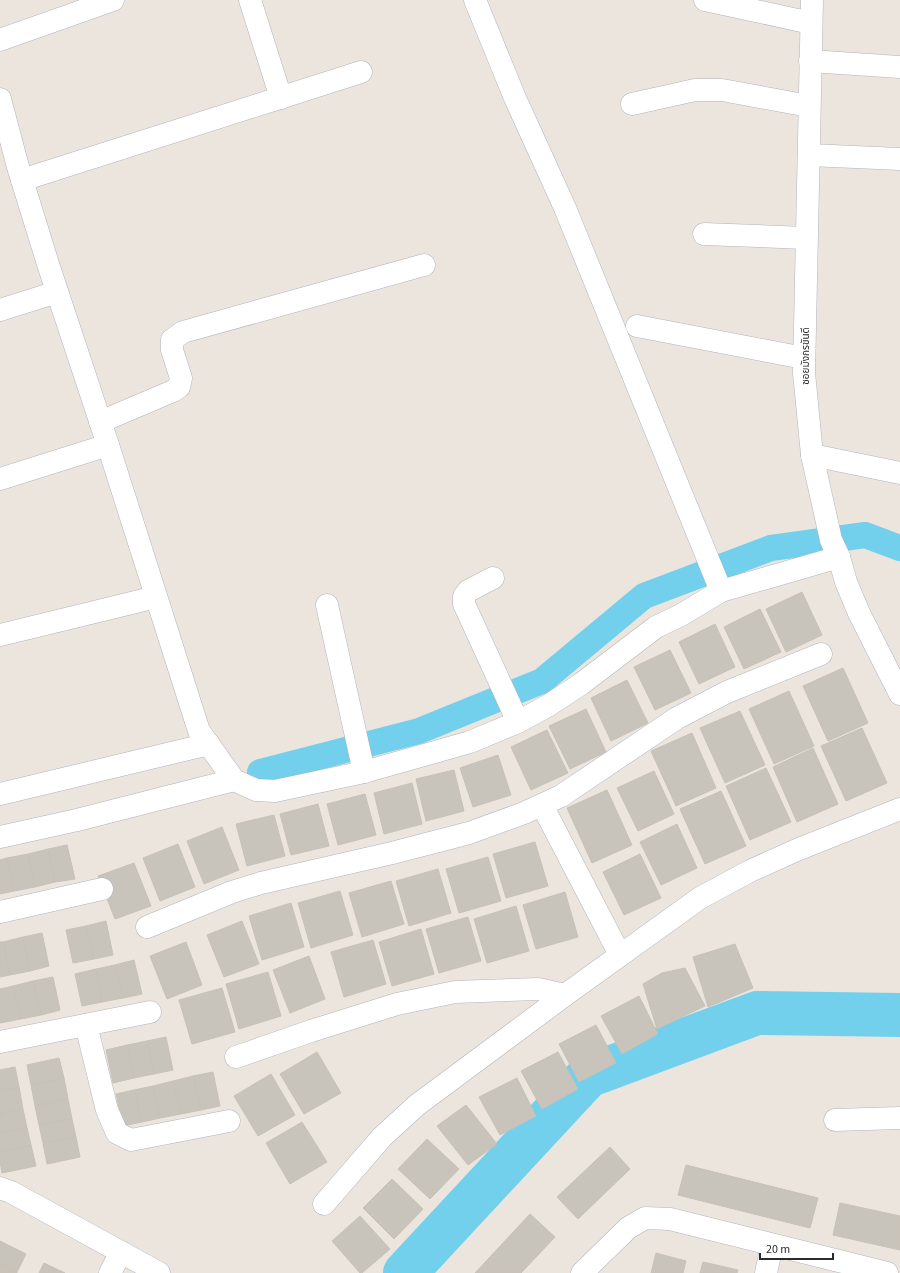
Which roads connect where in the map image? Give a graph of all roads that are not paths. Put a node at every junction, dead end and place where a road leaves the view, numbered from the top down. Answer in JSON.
{"nodes":[{"id":1,"x":113,"y":0,"type":"edge"},
{"id":2,"x":250,"y":0,"type":"edge"},
{"id":3,"x":475,"y":0,"type":"edge"},
{"id":4,"x":704,"y":0,"type":"edge"},
{"id":5,"x":812,"y":0,"type":"edge"},
{"id":6,"x":811,"y":23,"type":"junction"},
{"id":7,"x":0,"y":40,"type":"edge"},
{"id":8,"x":810,"y":61,"type":"junction"},
{"id":9,"x":900,"y":66,"type":"edge"},
{"id":10,"x":361,"y":72,"type":"dead end"},
{"id":11,"x":281,"y":98,"type":"junction"},
{"id":12,"x":0,"y":99,"type":"edge"},
{"id":13,"x":632,"y":104,"type":"dead end"},
{"id":14,"x":809,"y":106,"type":"junction"},
{"id":15,"x":808,"y":155,"type":"junction"},
{"id":16,"x":900,"y":159,"type":"edge"},
{"id":17,"x":22,"y":180,"type":"junction"},
{"id":18,"x":704,"y":234,"type":"dead end"},
{"id":19,"x":806,"y":238,"type":"junction"},
{"id":20,"x":424,"y":265,"type":"dead end"},
{"id":21,"x":57,"y":292,"type":"junction"},
{"id":22,"x":0,"y":310,"type":"edge"},
{"id":23,"x":637,"y":326,"type":"dead end"},
{"id":24,"x":804,"y":358,"type":"junction"},
{"id":25,"x":100,"y":422,"type":"junction"},
{"id":26,"x":108,"y":445,"type":"junction"},
{"id":27,"x":812,"y":455,"type":"junction"},
{"id":28,"x":900,"y":473,"type":"edge"},
{"id":29,"x":0,"y":480,"type":"edge"},
{"id":30,"x":839,"y":557,"type":"junction"},
{"id":31,"x":493,"y":578,"type":"dead end"},
{"id":32,"x":721,"y":591,"type":"junction"},
{"id":33,"x":156,"y":597,"type":"junction"},
{"id":34,"x":327,"y":605,"type":"dead end"},
{"id":35,"x":0,"y":635,"type":"edge"},
{"id":36,"x":821,"y":654,"type":"dead end"},
{"id":37,"x":900,"y":694,"type":"edge"},
{"id":38,"x":518,"y":722,"type":"junction"},
{"id":39,"x":208,"y":744,"type":"junction"},
{"id":40,"x":364,"y":772,"type":"junction"},
{"id":41,"x":234,"y":780,"type":"junction"},
{"id":42,"x":0,"y":794,"type":"edge"},
{"id":43,"x":542,"y":805,"type":"junction"},
{"id":44,"x":900,"y":809,"type":"edge"},
{"id":45,"x":0,"y":838,"type":"edge"},
{"id":46,"x":102,"y":889,"type":"dead end"},
{"id":47,"x":0,"y":912,"type":"edge"},
{"id":48,"x":147,"y":927,"type":"dead end"},
{"id":49,"x":620,"y":955,"type":"junction"},
{"id":50,"x":566,"y":995,"type":"junction"},
{"id":51,"x":150,"y":1012,"type":"dead end"},
{"id":52,"x":86,"y":1025,"type":"junction"},
{"id":53,"x":0,"y":1042,"type":"edge"},
{"id":54,"x":236,"y":1057,"type":"dead end"},
{"id":55,"x":900,"y":1118,"type":"edge"},
{"id":56,"x":835,"y":1120,"type":"dead end"},
{"id":57,"x":229,"y":1121,"type":"dead end"},
{"id":58,"x":1,"y":1190,"type":"edge"},
{"id":59,"x":324,"y":1204,"type":"dead end"},
{"id":60,"x":772,"y":1245,"type":"junction"},
{"id":61,"x":121,"y":1252,"type":"junction"},
{"id":62,"x":110,"y":1273,"type":"edge"},
{"id":63,"x":159,"y":1273,"type":"edge"},
{"id":64,"x":582,"y":1273,"type":"edge"},
{"id":65,"x":766,"y":1273,"type":"edge"},
{"id":66,"x":887,"y":1273,"type":"edge"}],
"edges":[{"from":1,"to":7,"type":"street"},
{"from":2,"to":11,"type":"street"},
{"from":3,"to":32,"type":"street"},
{"from":4,"to":6,"type":"street"},
{"from":5,"to":6,"type":"street","name":"ซอยมังกรขันดี"},
{"from":6,"to":8,"type":"street","name":"ซอยมังกรขันดี"},
{"from":8,"to":9,"type":"street"},
{"from":8,"to":14,"type":"street","name":"ซอยมังกรขันดี"},
{"from":10,"to":11,"type":"street"},
{"from":11,"to":17,"type":"street"},
{"from":12,"to":17,"type":"street"},
{"from":13,"to":14,"type":"street"},
{"from":14,"to":15,"type":"street","name":"ซอยมังกรขันดี"},
{"from":15,"to":16,"type":"street"},
{"from":15,"to":19,"type":"street","name":"ซอยมังกรขันดี"},
{"from":17,"to":21,"type":"street"},
{"from":18,"to":19,"type":"street"},
{"from":19,"to":24,"type":"street","name":"ซอยมังกรขันดี"},
{"from":20,"to":25,"type":"street"},
{"from":21,"to":22,"type":"street"},
{"from":21,"to":25,"type":"street"},
{"from":23,"to":24,"type":"street"},
{"from":24,"to":27,"type":"street","name":"ซอยมังกรขันดี"},
{"from":25,"to":26,"type":"street"},
{"from":26,"to":29,"type":"street"},
{"from":26,"to":33,"type":"street"},
{"from":27,"to":28,"type":"street"},
{"from":27,"to":30,"type":"street","name":"ซอยมังกรขันดี"},
{"from":30,"to":32,"type":"street"},
{"from":30,"to":37,"type":"street","name":"ซอยมังกรขันดี"},
{"from":31,"to":38,"type":"street"},
{"from":32,"to":38,"type":"street"},
{"from":33,"to":35,"type":"street"},
{"from":33,"to":39,"type":"street"},
{"from":34,"to":40,"type":"street"},
{"from":36,"to":43,"type":"street"},
{"from":38,"to":40,"type":"street"},
{"from":39,"to":41,"type":"street"},
{"from":39,"to":42,"type":"street"},
{"from":40,"to":41,"type":"street"},
{"from":41,"to":45,"type":"street"},
{"from":43,"to":48,"type":"street"},
{"from":43,"to":49,"type":"street"},
{"from":44,"to":49,"type":"street"},
{"from":46,"to":47,"type":"street"},
{"from":49,"to":50,"type":"street"},
{"from":50,"to":54,"type":"street"},
{"from":50,"to":59,"type":"street"},
{"from":51,"to":52,"type":"street"},
{"from":52,"to":53,"type":"street"},
{"from":52,"to":57,"type":"street"},
{"from":55,"to":56,"type":"street"},
{"from":58,"to":61,"type":"street"},
{"from":60,"to":64,"type":"street"},
{"from":60,"to":65,"type":"street"},
{"from":60,"to":66,"type":"street"},
{"from":61,"to":62,"type":"street"},
{"from":61,"to":63,"type":"street"}]}
